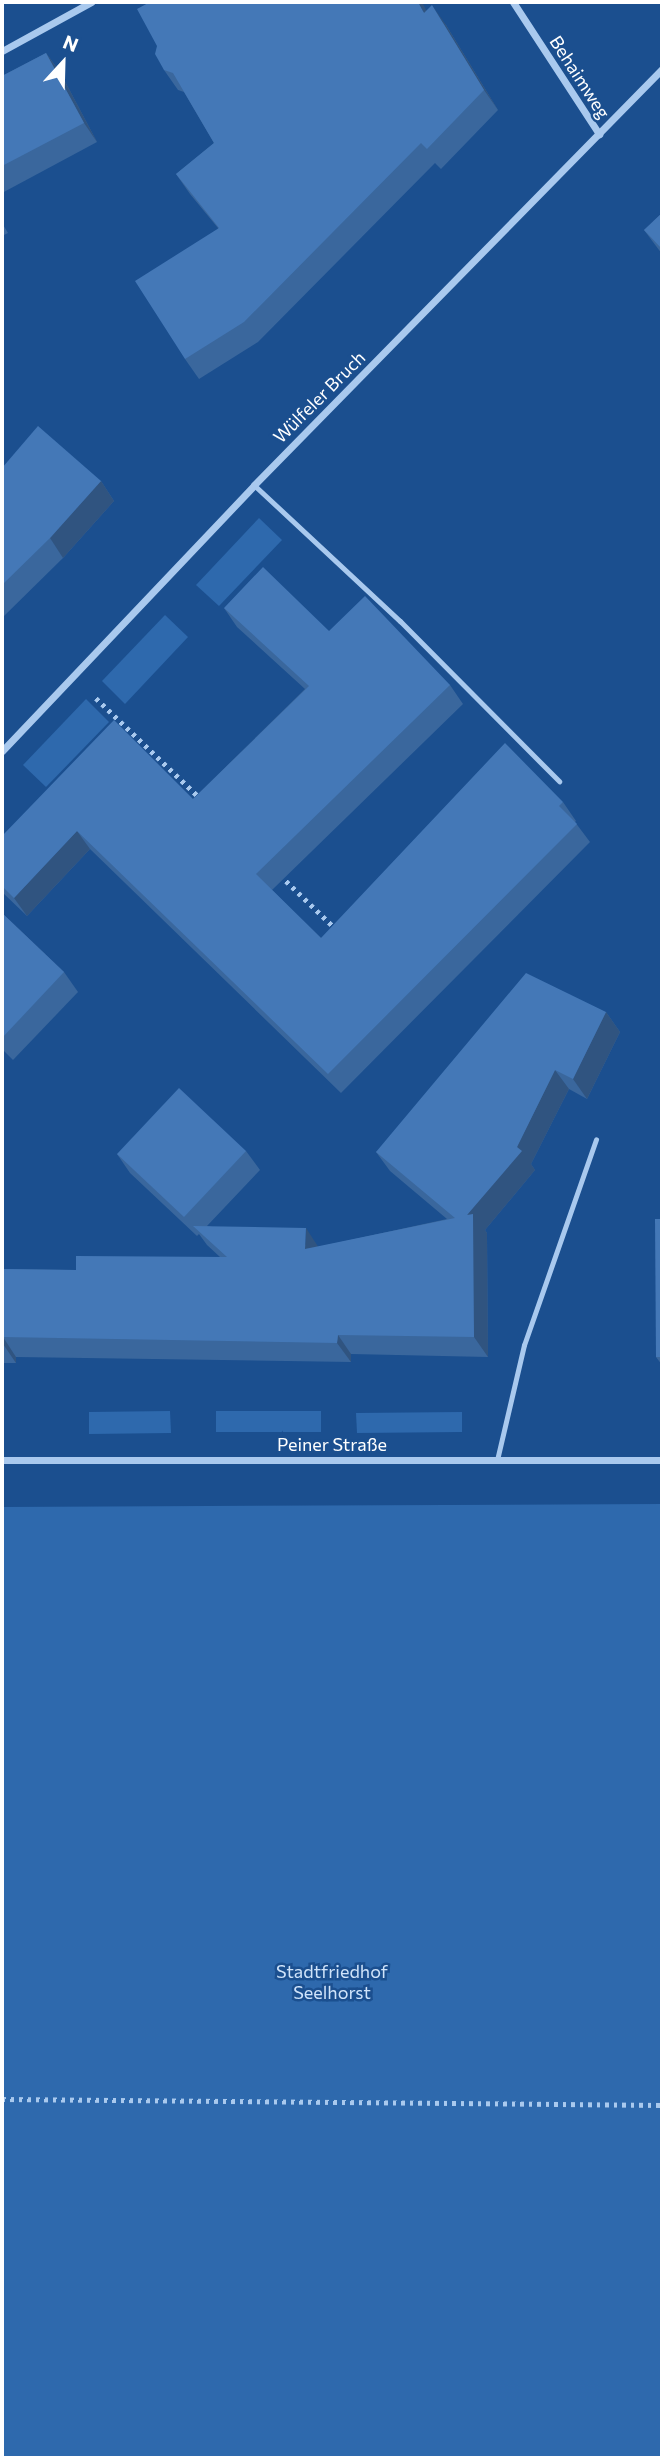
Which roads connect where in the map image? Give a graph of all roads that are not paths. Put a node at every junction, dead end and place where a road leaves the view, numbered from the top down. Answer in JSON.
{"nodes":[{"id":1,"x":91,"y":2,"type":"edge"},
{"id":2,"x":513,"y":2,"type":"edge"},
{"id":3,"x":2,"y":51,"type":"edge"},
{"id":4,"x":662,"y":69,"type":"edge"},
{"id":5,"x":599,"y":134,"type":"junction"},
{"id":6,"x":254,"y":485,"type":"junction"},
{"id":7,"x":2,"y":751,"type":"edge"},
{"id":8,"x":559,"y":781,"type":"dead end"},
{"id":9,"x":596,"y":1139,"type":"dead end"},
{"id":10,"x":2,"y":1460,"type":"edge"},
{"id":11,"x":497,"y":1460,"type":"junction"},
{"id":12,"x":662,"y":1460,"type":"edge"}],
"edges":[{"from":1,"to":3,"type":"street"},
{"from":2,"to":5,"type":"street","name":"Behaimweg"},
{"from":4,"to":5,"type":"street","name":"Wülfeler Bruch"},
{"from":5,"to":6,"type":"street","name":"Wülfeler Bruch"},
{"from":6,"to":7,"type":"street","name":"Wülfeler Bruch"},
{"from":6,"to":8,"type":"lane"},
{"from":9,"to":11,"type":"lane"},
{"from":10,"to":11,"type":"street","name":"Peiner Straße"},
{"from":11,"to":12,"type":"street","name":"Peiner Straße"}]}
